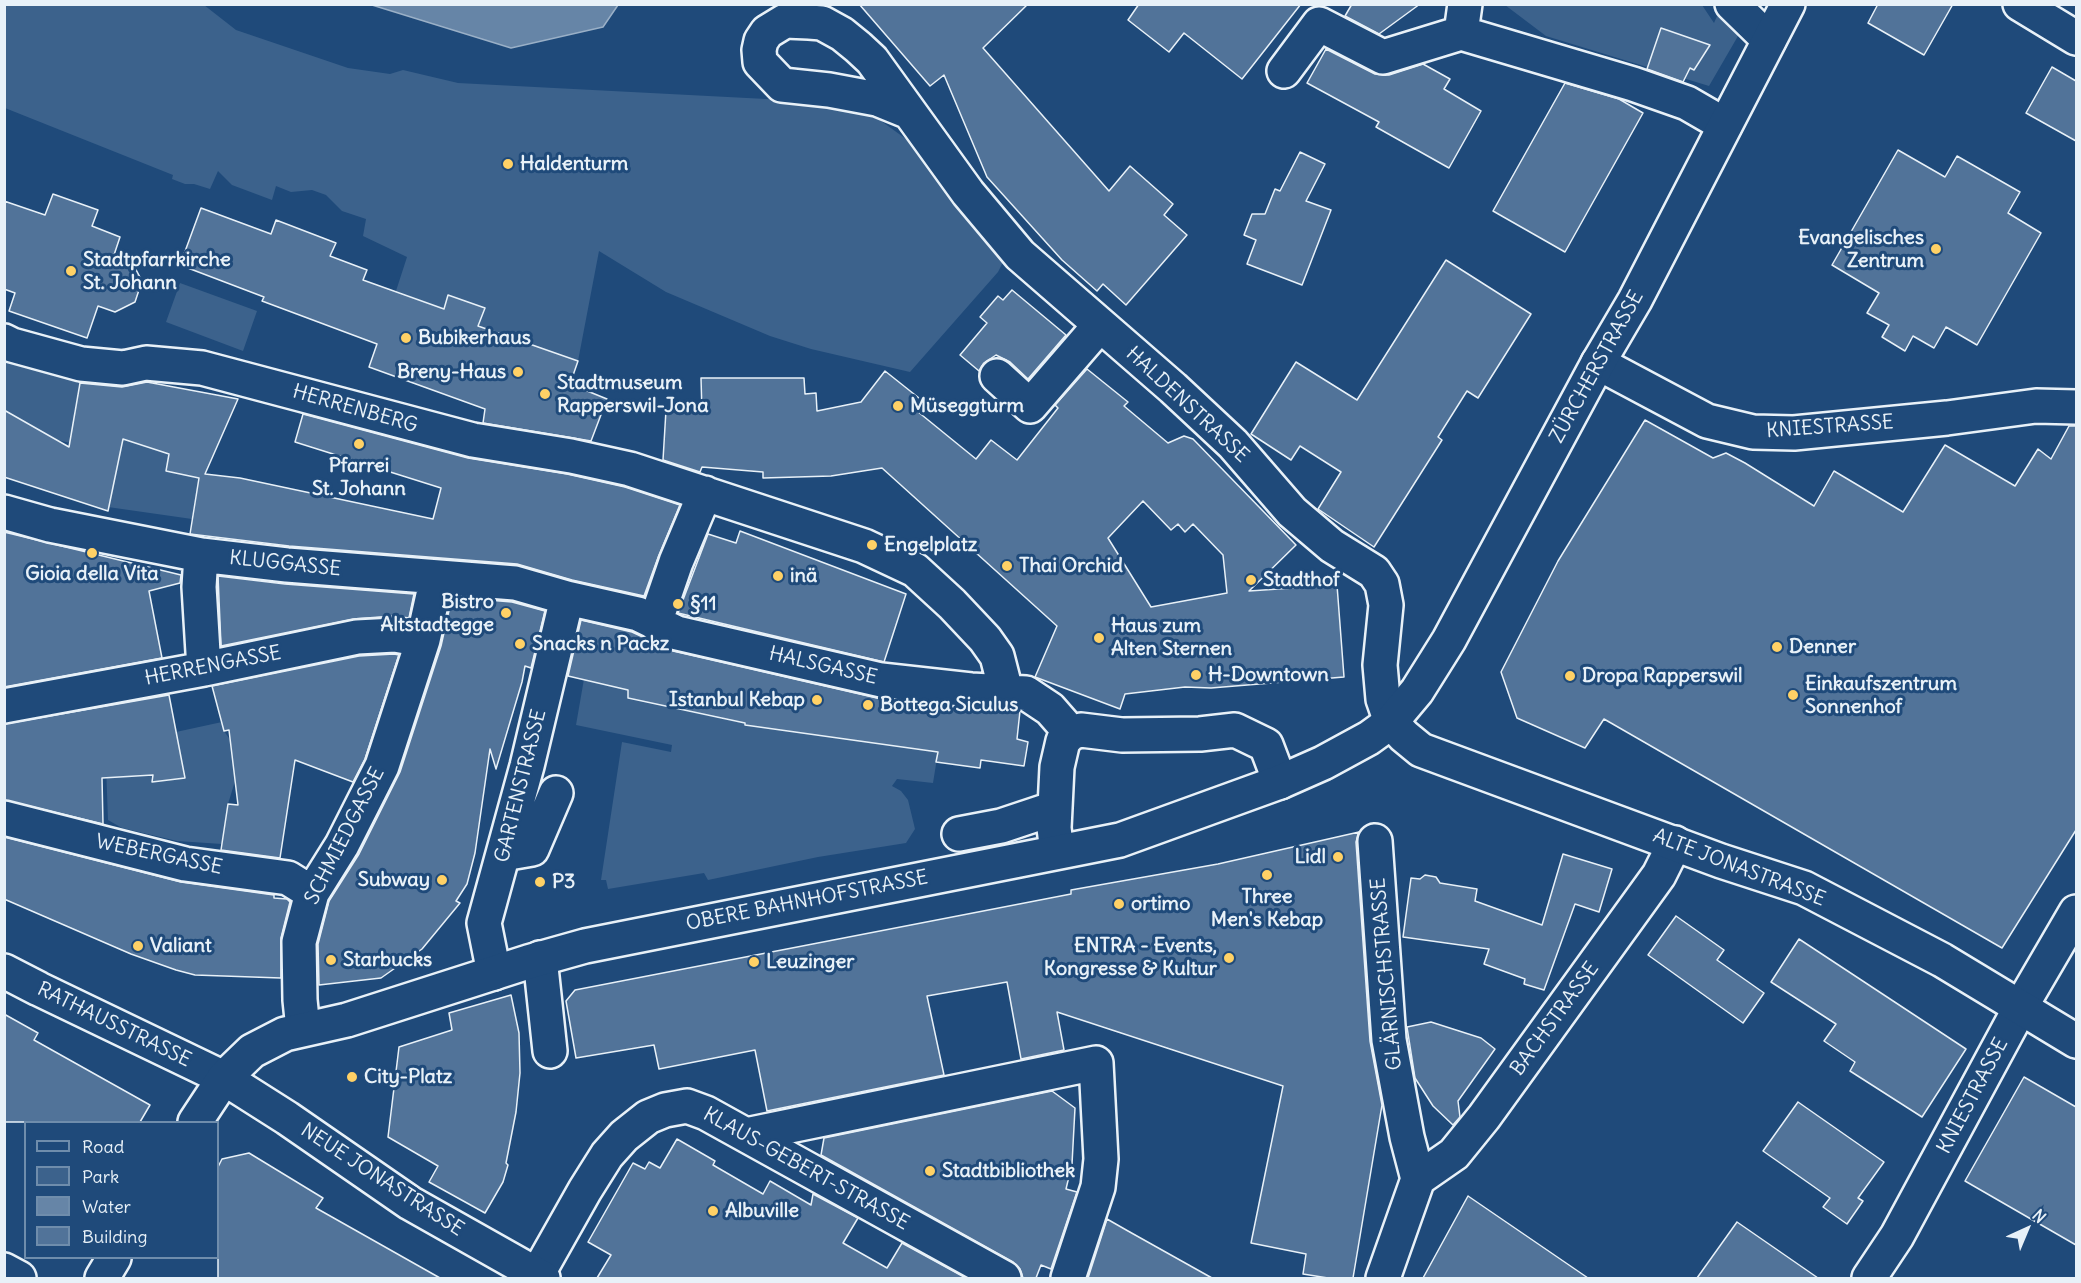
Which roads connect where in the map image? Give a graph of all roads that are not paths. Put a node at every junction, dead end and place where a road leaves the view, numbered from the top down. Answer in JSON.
{"nodes":[{"id":1,"x":1732,"y":4,"type":"edge"},
{"id":2,"x":1788,"y":4,"type":"edge"},
{"id":3,"x":2020,"y":4,"type":"edge"},
{"id":4,"x":1463,"y":19,"type":"edge"},
{"id":5,"x":2076,"y":38,"type":"edge"},
{"id":6,"x":1769,"y":40,"type":"junction"},
{"id":7,"x":1284,"y":71,"type":"dead end"},
{"id":8,"x":909,"y":112,"type":"dead end"},
{"id":9,"x":1725,"y":125,"type":"junction"},
{"id":10,"x":1100,"y":325,"type":"junction"},
{"id":11,"x":4,"y":341,"type":"edge"},
{"id":12,"x":1598,"y":363,"type":"junction"},
{"id":13,"x":997,"y":376,"type":"dead end"},
{"id":14,"x":2076,"y":407,"type":"edge"},
{"id":15,"x":705,"y":493,"type":"junction"},
{"id":16,"x":4,"y":512,"type":"edge"},
{"id":17,"x":201,"y":555,"type":"junction"},
{"id":18,"x":436,"y":577,"type":"junction"},
{"id":19,"x":567,"y":598,"type":"junction"},
{"id":20,"x":655,"y":623,"type":"junction"},
{"id":21,"x":423,"y":640,"type":"junction"},
{"id":22,"x":204,"y":669,"type":"junction"},
{"id":23,"x":1006,"y":691,"type":"junction"},
{"id":24,"x":4,"y":706,"type":"edge"},
{"id":25,"x":1391,"y":722,"type":"junction"},
{"id":26,"x":1071,"y":733,"type":"junction"},
{"id":27,"x":1280,"y":782,"type":"junction"},
{"id":28,"x":556,"y":793,"type":"dead end"},
{"id":29,"x":1055,"y":808,"type":"junction"},
{"id":30,"x":4,"y":818,"type":"edge"},
{"id":31,"x":959,"y":834,"type":"dead end"},
{"id":32,"x":1375,"y":842,"type":"dead end"},
{"id":33,"x":1675,"y":843,"type":"junction"},
{"id":34,"x":1057,"y":852,"type":"junction"},
{"id":35,"x":503,"y":854,"type":"junction"},
{"id":36,"x":312,"y":893,"type":"junction"},
{"id":37,"x":2076,"y":912,"type":"edge"},
{"id":38,"x":540,"y":958,"type":"junction"},
{"id":39,"x":4,"y":970,"type":"edge"},
{"id":40,"x":494,"y":973,"type":"junction"},
{"id":41,"x":2020,"y":1008,"type":"junction"},
{"id":42,"x":303,"y":1029,"type":"junction"},
{"id":43,"x":2076,"y":1041,"type":"edge"},
{"id":44,"x":550,"y":1051,"type":"dead end"},
{"id":45,"x":224,"y":1078,"type":"junction"},
{"id":46,"x":196,"y":1121,"type":"edge"},
{"id":47,"x":746,"y":1135,"type":"junction"},
{"id":48,"x":1418,"y":1179,"type":"junction"},
{"id":49,"x":113,"y":1259,"type":"edge"},
{"id":50,"x":4,"y":1270,"type":"edge"},
{"id":51,"x":540,"y":1277,"type":"edge"},
{"id":52,"x":19,"y":1278,"type":"edge"},
{"id":53,"x":102,"y":1278,"type":"edge"},
{"id":54,"x":1004,"y":1278,"type":"edge"},
{"id":55,"x":1068,"y":1278,"type":"edge"},
{"id":56,"x":1383,"y":1278,"type":"edge"},
{"id":57,"x":1869,"y":1278,"type":"edge"}],
"edges":[{"from":1,"to":6,"type":"street"},
{"from":2,"to":6,"type":"street","name":"ZÜRCHERSTRASSE"},
{"from":3,"to":5,"type":"street"},
{"from":4,"to":7,"type":"street"},
{"from":4,"to":9,"type":"street"},
{"from":6,"to":9,"type":"street","name":"ZÜRCHERSTRASSE"},
{"from":8,"to":10,"type":"street","name":"HALDENSTRASSE"},
{"from":9,"to":12,"type":"street","name":"ZÜRCHERSTRASSE"},
{"from":10,"to":13,"type":"street"},
{"from":10,"to":25,"type":"street","name":"HALDENSTRASSE"},
{"from":11,"to":15,"type":"street","name":"HERRENBERG"},
{"from":12,"to":14,"type":"street","name":"KNIESTRASSE"},
{"from":12,"to":25,"type":"street","name":"ZÜRCHERSTRASSE"},
{"from":15,"to":20,"type":"street"},
{"from":15,"to":23,"type":"street"},
{"from":16,"to":17,"type":"street","name":"KLUGGASSE"},
{"from":17,"to":18,"type":"street","name":"KLUGGASSE"},
{"from":17,"to":22,"type":"street"},
{"from":18,"to":19,"type":"street","name":"KLUGGASSE"},
{"from":18,"to":21,"type":"street","name":"SCHMIEDGASSE"},
{"from":19,"to":20,"type":"street","name":"HALSGASSE"},
{"from":19,"to":35,"type":"street","name":"GARTENSTRASSE"},
{"from":20,"to":23,"type":"street","name":"HALSGASSE"},
{"from":21,"to":22,"type":"street","name":"HERRENGASSE"},
{"from":21,"to":36,"type":"street","name":"SCHMIEDGASSE"},
{"from":22,"to":24,"type":"street","name":"HERRENGASSE"},
{"from":23,"to":26,"type":"street","name":"HALSGASSE"},
{"from":25,"to":27,"type":"street","name":"OBERE BAHNHOFSTRASSE"},
{"from":25,"to":33,"type":"street","name":"ALTE JONASTRASSE"},
{"from":26,"to":27,"type":"street"},
{"from":26,"to":29,"type":"street"},
{"from":27,"to":34,"type":"street","name":"OBERE BAHNHOFSTRASSE"},
{"from":28,"to":35,"type":"street"},
{"from":29,"to":31,"type":"street"},
{"from":29,"to":34,"type":"street"},
{"from":30,"to":36,"type":"street","name":"WEBERGASSE"},
{"from":32,"to":48,"type":"street","name":"GLÄRNISCHSTRASSE"},
{"from":33,"to":41,"type":"street","name":"ALTE JONASTRASSE"},
{"from":33,"to":48,"type":"street","name":"BACHSTRASSE"},
{"from":34,"to":38,"type":"street","name":"OBERE BAHNHOFSTRASSE"},
{"from":35,"to":40,"type":"street","name":"GARTENSTRASSE"},
{"from":36,"to":42,"type":"street","name":"SCHMIEDGASSE"},
{"from":37,"to":41,"type":"street","name":"KNIESTRASSE"},
{"from":38,"to":40,"type":"street","name":"OBERE BAHNHOFSTRASSE"},
{"from":38,"to":44,"type":"street"},
{"from":39,"to":45,"type":"street","name":"RATHAUSSTRASSE"},
{"from":40,"to":42,"type":"street","name":"OBERE BAHNHOFSTRASSE"},
{"from":41,"to":43,"type":"street","name":"ALTE JONASTRASSE"},
{"from":41,"to":57,"type":"street","name":"KNIESTRASSE"},
{"from":42,"to":45,"type":"street","name":"OBERE BAHNHOFSTRASSE"},
{"from":45,"to":46,"type":"street","name":"OBERE BAHNHOFSTRASSE"},
{"from":45,"to":51,"type":"street","name":"NEUE JONASTRASSE"},
{"from":47,"to":51,"type":"street","name":"KLAUS-GEBERT-STRASSE"},
{"from":47,"to":54,"type":"street","name":"KLAUS-GEBERT-STRASSE"},
{"from":47,"to":55,"type":"street"},
{"from":48,"to":56,"type":"street"},
{"from":49,"to":53,"type":"street"},
{"from":50,"to":52,"type":"street"}]}
